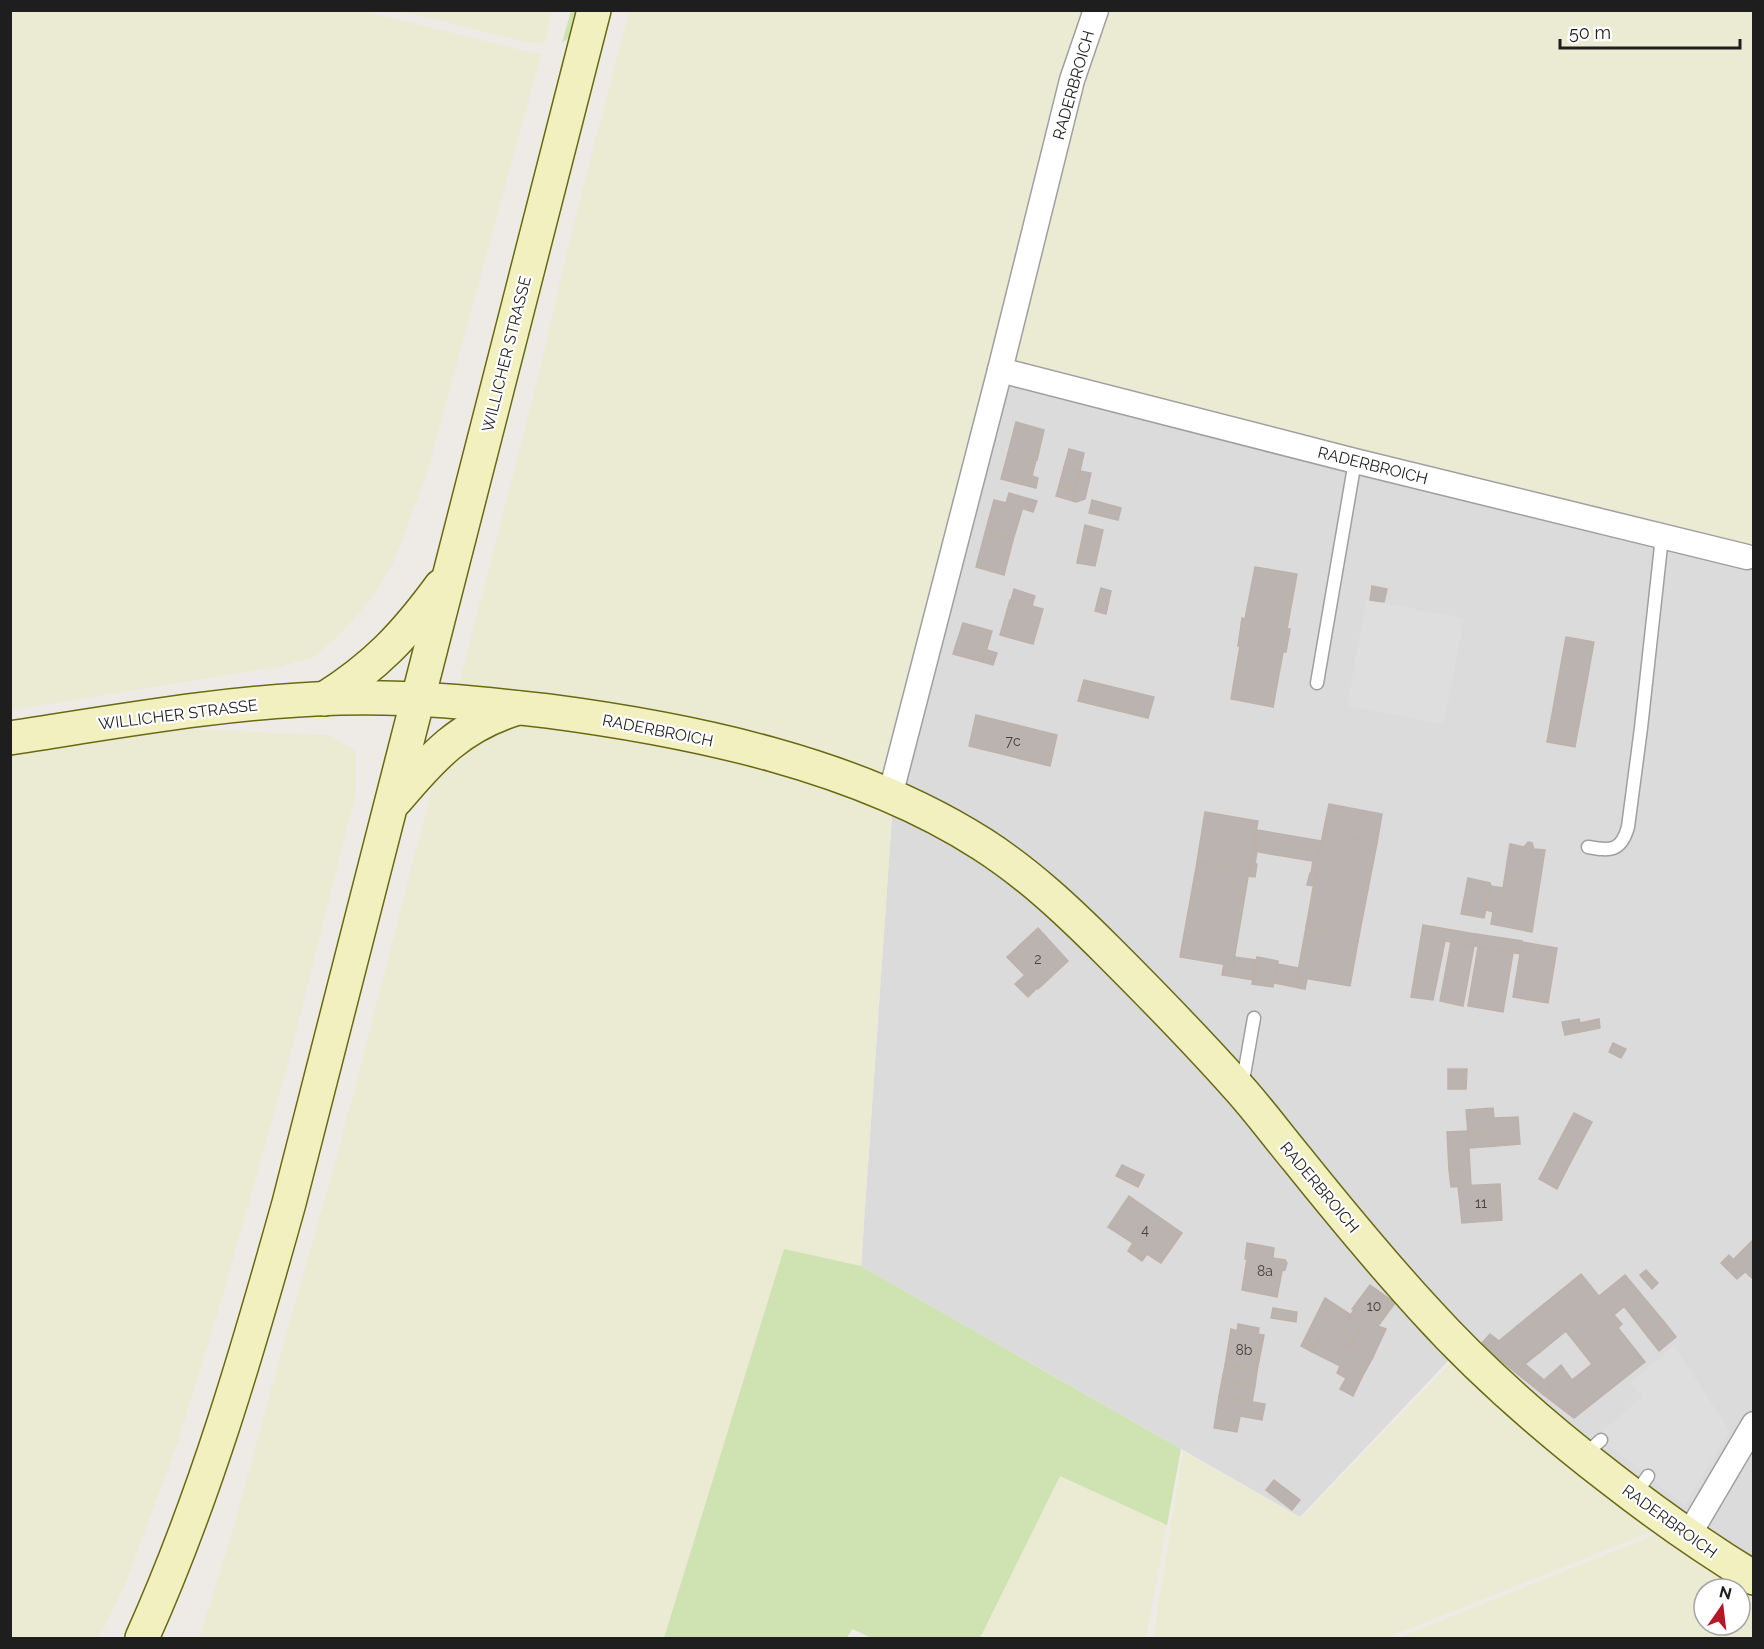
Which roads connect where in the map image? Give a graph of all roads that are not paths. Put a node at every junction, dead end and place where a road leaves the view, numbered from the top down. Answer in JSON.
{"nodes":[{"id":1,"x":594,"y":10,"type":"edge"},
{"id":2,"x":1096,"y":10,"type":"edge"},
{"id":3,"x":1000,"y":370,"type":"junction"},
{"id":4,"x":1355,"y":461,"type":"junction"},
{"id":5,"x":1662,"y":537,"type":"junction"},
{"id":6,"x":1747,"y":557,"type":"dead end"},
{"id":7,"x":451,"y":573,"type":"junction"},
{"id":8,"x":1317,"y":683,"type":"dead end"},
{"id":9,"x":419,"y":698,"type":"junction"},
{"id":10,"x":324,"y":699,"type":"junction"},
{"id":11,"x":520,"y":708,"type":"junction"},
{"id":12,"x":10,"y":738,"type":"edge"},
{"id":13,"x":890,"y":796,"type":"junction"},
{"id":14,"x":391,"y":806,"type":"junction"},
{"id":15,"x":1588,"y":847,"type":"dead end"},
{"id":16,"x":1254,"y":1018,"type":"dead end"},
{"id":17,"x":1241,"y":1090,"type":"junction"},
{"id":18,"x":1754,"y":1424,"type":"edge"},
{"id":19,"x":1688,"y":1536,"type":"junction"},
{"id":20,"x":1754,"y":1578,"type":"edge"},
{"id":21,"x":142,"y":1638,"type":"edge"}],
"edges":[{"from":1,"to":7,"type":"street","name":"WILLICHER STRASSE"},
{"from":2,"to":3,"type":"street","name":"RADERBROICH"},
{"from":3,"to":4,"type":"street","name":"RADERBROICH"},
{"from":3,"to":13,"type":"street","name":"RADERBROICH"},
{"from":4,"to":5,"type":"street","name":"RADERBROICH"},
{"from":4,"to":8,"type":"lane"},
{"from":5,"to":6,"type":"street","name":"RADERBROICH"},
{"from":5,"to":15,"type":"lane"},
{"from":7,"to":9,"type":"street","name":"WILLICHER STRASSE"},
{"from":7,"to":10,"type":"street"},
{"from":9,"to":10,"type":"street","name":"WILLICHER STRASSE"},
{"from":9,"to":11,"type":"street","name":"RADERBROICH"},
{"from":9,"to":14,"type":"street","name":"WILLICHER STRASSE"},
{"from":10,"to":12,"type":"street","name":"WILLICHER STRASSE"},
{"from":11,"to":13,"type":"street","name":"RADERBROICH"},
{"from":11,"to":14,"type":"street"},
{"from":13,"to":17,"type":"street","name":"RADERBROICH"},
{"from":14,"to":21,"type":"street","name":"WILLICHER STRASSE"},
{"from":16,"to":17,"type":"lane"},
{"from":17,"to":19,"type":"street","name":"RADERBROICH"},
{"from":18,"to":19,"type":"street"},
{"from":19,"to":20,"type":"street","name":"RADERBROICH"}]}
